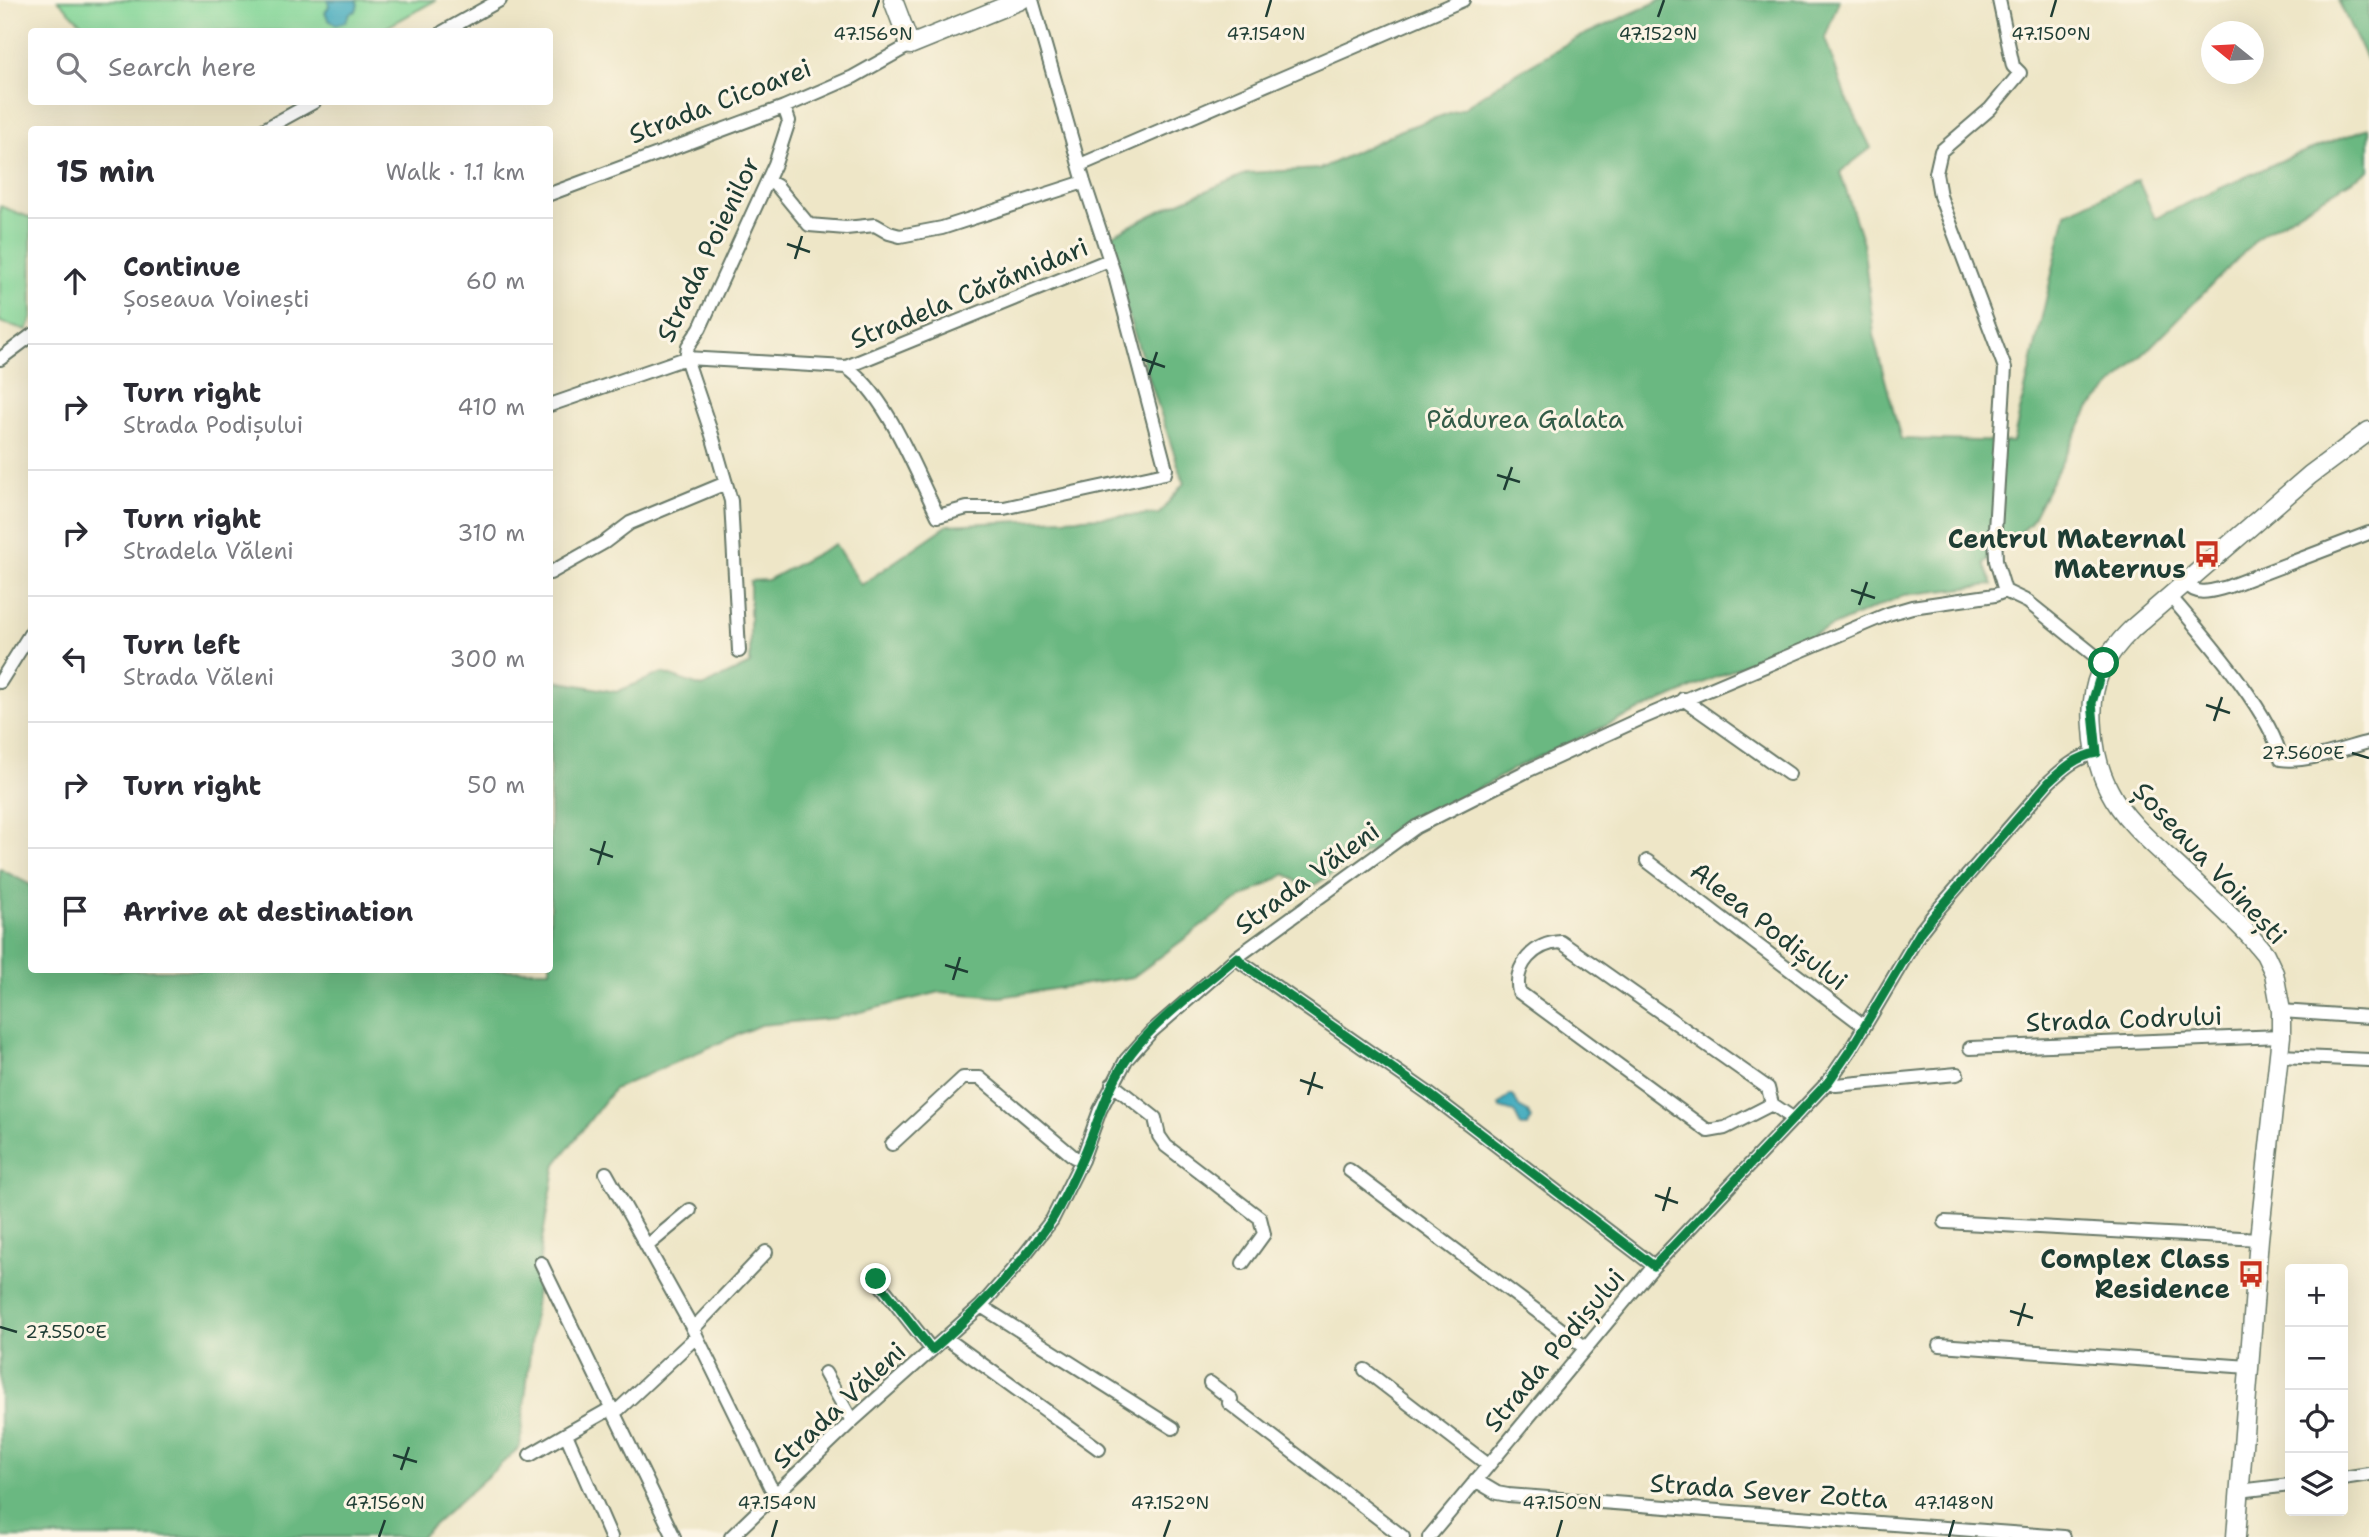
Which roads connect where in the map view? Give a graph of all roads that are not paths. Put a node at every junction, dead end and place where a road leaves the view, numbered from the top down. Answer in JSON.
{"nodes":[{"id":1,"x":500,"y":0,"type":"edge"},
{"id":2,"x":893,"y":0,"type":"edge"},
{"id":3,"x":1021,"y":0,"type":"edge"},
{"id":4,"x":1032,"y":0,"type":"edge"},
{"id":5,"x":1463,"y":0,"type":"edge"},
{"id":6,"x":1999,"y":0,"type":"edge"},
{"id":7,"x":1447,"y":3,"type":"edge"},
{"id":8,"x":450,"y":28,"type":"edge"},
{"id":9,"x":910,"y":45,"type":"junction"},
{"id":10,"x":309,"y":105,"type":"edge"},
{"id":11,"x":785,"y":107,"type":"junction"},
{"id":12,"x":270,"y":126,"type":"edge"},
{"id":13,"x":1080,"y":165,"type":"junction"},
{"id":14,"x":768,"y":181,"type":"junction"},
{"id":15,"x":1084,"y":182,"type":"junction"},
{"id":16,"x":553,"y":193,"type":"edge"},
{"id":17,"x":1109,"y":260,"type":"junction"},
{"id":18,"x":28,"y":338,"type":"edge"},
{"id":19,"x":686,"y":358,"type":"junction"},
{"id":20,"x":0,"y":359,"type":"edge"},
{"id":21,"x":846,"y":367,"type":"junction"},
{"id":22,"x":553,"y":404,"type":"edge"},
{"id":23,"x":2369,"y":431,"type":"edge"},
{"id":24,"x":726,"y":483,"type":"junction"},
{"id":25,"x":2369,"y":533,"type":"edge"},
{"id":26,"x":553,"y":571,"type":"edge"},
{"id":27,"x":2185,"y":583,"type":"junction"},
{"id":28,"x":2005,"y":591,"type":"junction"},
{"id":29,"x":2170,"y":596,"type":"junction"},
{"id":30,"x":28,"y":637,"type":"edge"},
{"id":31,"x":738,"y":651,"type":"dead end"},
{"id":32,"x":2104,"y":663,"type":"junction"},
{"id":33,"x":0,"y":682,"type":"edge"},
{"id":34,"x":1683,"y":699,"type":"junction"},
{"id":35,"x":2369,"y":742,"type":"edge"},
{"id":36,"x":2097,"y":753,"type":"junction"},
{"id":37,"x":1789,"y":774,"type":"dead end"},
{"id":38,"x":1647,"y":861,"type":"dead end"},
{"id":39,"x":1237,"y":957,"type":"junction"},
{"id":40,"x":2281,"y":1011,"type":"junction"},
{"id":41,"x":2369,"y":1017,"type":"edge"},
{"id":42,"x":1864,"y":1026,"type":"junction"},
{"id":43,"x":2281,"y":1036,"type":"junction"},
{"id":44,"x":1970,"y":1048,"type":"dead end"},
{"id":45,"x":2280,"y":1056,"type":"junction"},
{"id":46,"x":2369,"y":1060,"type":"edge"},
{"id":47,"x":1957,"y":1074,"type":"dead end"},
{"id":48,"x":1829,"y":1081,"type":"junction"},
{"id":49,"x":1112,"y":1084,"type":"junction"},
{"id":50,"x":1772,"y":1104,"type":"junction"},
{"id":51,"x":1794,"y":1119,"type":"junction"},
{"id":52,"x":892,"y":1144,"type":"dead end"},
{"id":53,"x":1082,"y":1160,"type":"junction"},
{"id":54,"x":1349,"y":1170,"type":"dead end"},
{"id":55,"x":606,"y":1172,"type":"dead end"},
{"id":56,"x":690,"y":1210,"type":"dead end"},
{"id":57,"x":1945,"y":1222,"type":"dead end"},
{"id":58,"x":2259,"y":1239,"type":"junction"},
{"id":59,"x":647,"y":1246,"type":"junction"},
{"id":60,"x":766,"y":1252,"type":"dead end"},
{"id":61,"x":541,"y":1263,"type":"dead end"},
{"id":62,"x":1243,"y":1263,"type":"dead end"},
{"id":63,"x":1654,"y":1266,"type":"junction"},
{"id":64,"x":876,"y":1279,"type":"dead end"},
{"id":65,"x":981,"y":1306,"type":"junction"},
{"id":66,"x":694,"y":1333,"type":"junction"},
{"id":67,"x":946,"y":1338,"type":"junction"},
{"id":68,"x":1940,"y":1345,"type":"dead end"},
{"id":69,"x":1586,"y":1348,"type":"junction"},
{"id":70,"x":932,"y":1350,"type":"junction"},
{"id":71,"x":2249,"y":1367,"type":"junction"},
{"id":72,"x":1365,"y":1370,"type":"dead end"},
{"id":73,"x":825,"y":1373,"type":"dead end"},
{"id":74,"x":1210,"y":1383,"type":"dead end"},
{"id":75,"x":613,"y":1409,"type":"junction"},
{"id":76,"x":852,"y":1421,"type":"junction"},
{"id":77,"x":1173,"y":1428,"type":"dead end"},
{"id":78,"x":566,"y":1434,"type":"junction"},
{"id":79,"x":1099,"y":1449,"type":"dead end"},
{"id":80,"x":530,"y":1455,"type":"dead end"},
{"id":81,"x":1487,"y":1464,"type":"junction"},
{"id":82,"x":2369,"y":1474,"type":"edge"},
{"id":83,"x":2348,"y":1477,"type":"edge"},
{"id":84,"x":1475,"y":1480,"type":"junction"},
{"id":85,"x":2285,"y":1486,"type":"edge"},
{"id":86,"x":2239,"y":1491,"type":"junction"},
{"id":87,"x":776,"y":1493,"type":"junction"},
{"id":88,"x":1879,"y":1522,"type":"junction"},
{"id":89,"x":2009,"y":1535,"type":"edge"},
{"id":90,"x":611,"y":1537,"type":"edge"},
{"id":91,"x":674,"y":1537,"type":"edge"},
{"id":92,"x":731,"y":1537,"type":"edge"},
{"id":93,"x":1403,"y":1537,"type":"edge"},
{"id":94,"x":1429,"y":1537,"type":"edge"},
{"id":95,"x":1878,"y":1537,"type":"edge"},
{"id":96,"x":2064,"y":1537,"type":"edge"},
{"id":97,"x":2236,"y":1537,"type":"edge"}],
"edges":[{"from":1,"to":8,"type":"street"},
{"from":2,"to":9,"type":"main road"},
{"from":3,"to":9,"type":"main road","name":"Strada Cicoarei"},
{"from":4,"to":13,"type":"street","name":"Stradela Cărămidari"},
{"from":5,"to":7,"type":"street"},
{"from":6,"to":28,"type":"street"},
{"from":7,"to":13,"type":"street"},
{"from":9,"to":11,"type":"street","name":"Strada Cicoarei"},
{"from":10,"to":12,"type":"street"},
{"from":11,"to":14,"type":"street","name":"Strada Poienilor"},
{"from":11,"to":16,"type":"street","name":"Strada Cicoarei"},
{"from":13,"to":15,"type":"street","name":"Stradela Cărămidari"},
{"from":14,"to":15,"type":"street"},
{"from":14,"to":19,"type":"street","name":"Strada Poienilor"},
{"from":15,"to":17,"type":"street","name":"Stradela Cărămidari"},
{"from":17,"to":21,"type":"street","name":"Stradela Cărămidari"},
{"from":17,"to":21,"type":"street","name":"Stradela Cărămidari"},
{"from":18,"to":20,"type":"street"},
{"from":19,"to":21,"type":"street","name":"Stradela Cărămidari"},
{"from":19,"to":22,"type":"street","name":"Strada Poienilor"},
{"from":19,"to":24,"type":"street"},
{"from":23,"to":27,"type":"main road","name":"Șoseaua Voinești"},
{"from":24,"to":26,"type":"street"},
{"from":24,"to":31,"type":"street"},
{"from":25,"to":27,"type":"street"},
{"from":27,"to":29,"type":"main road","name":"Șoseaua Voinești"},
{"from":28,"to":32,"type":"street"},
{"from":28,"to":34,"type":"street","name":"Strada Văleni"},
{"from":29,"to":32,"type":"main road","name":"Șoseaua Voinești"},
{"from":29,"to":35,"type":"street"},
{"from":30,"to":33,"type":"street"},
{"from":32,"to":36,"type":"main road","name":"Șoseaua Voinești"},
{"from":34,"to":37,"type":"street"},
{"from":34,"to":39,"type":"street","name":"Strada Văleni"},
{"from":36,"to":40,"type":"main road","name":"Șoseaua Voinești"},
{"from":36,"to":42,"type":"street","name":"Strada Podișului"},
{"from":38,"to":42,"type":"street","name":"Aleea Podișului"},
{"from":39,"to":49,"type":"street","name":"Strada Văleni"},
{"from":39,"to":63,"type":"street"},
{"from":40,"to":41,"type":"street"},
{"from":40,"to":43,"type":"main road","name":"Șoseaua Voinești"},
{"from":42,"to":48,"type":"street","name":"Strada Podișului"},
{"from":43,"to":44,"type":"street","name":"Strada Codrului"},
{"from":43,"to":45,"type":"main road","name":"Șoseaua Voinești"},
{"from":45,"to":46,"type":"street"},
{"from":45,"to":58,"type":"main road","name":"Șoseaua Voinești"},
{"from":47,"to":48,"type":"street"},
{"from":48,"to":51,"type":"street","name":"Strada Podișului"},
{"from":49,"to":53,"type":"street","name":"Strada Văleni"},
{"from":49,"to":62,"type":"street"},
{"from":50,"to":50,"type":"street"},
{"from":50,"to":51,"type":"street"},
{"from":51,"to":63,"type":"street","name":"Strada Podișului"},
{"from":52,"to":53,"type":"street"},
{"from":53,"to":65,"type":"street","name":"Strada Văleni"},
{"from":54,"to":69,"type":"street"},
{"from":55,"to":59,"type":"street"},
{"from":56,"to":59,"type":"street"},
{"from":57,"to":58,"type":"street"},
{"from":58,"to":71,"type":"main road","name":"Șoseaua Voinești"},
{"from":59,"to":66,"type":"street"},
{"from":60,"to":66,"type":"street"},
{"from":61,"to":75,"type":"street"},
{"from":63,"to":69,"type":"street","name":"Strada Podișului"},
{"from":64,"to":70,"type":"street"},
{"from":65,"to":67,"type":"street","name":"Strada Văleni"},
{"from":65,"to":77,"type":"street"},
{"from":66,"to":75,"type":"street"},
{"from":66,"to":87,"type":"street"},
{"from":67,"to":70,"type":"street","name":"Strada Văleni"},
{"from":67,"to":79,"type":"street"},
{"from":68,"to":71,"type":"street"},
{"from":69,"to":81,"type":"street","name":"Strada Podișului"},
{"from":70,"to":76,"type":"street","name":"Strada Văleni"},
{"from":71,"to":86,"type":"main road","name":"Șoseaua Voinești"},
{"from":72,"to":81,"type":"street"},
{"from":73,"to":76,"type":"street"},
{"from":74,"to":93,"type":"street"},
{"from":75,"to":78,"type":"street"},
{"from":75,"to":91,"type":"street"},
{"from":76,"to":87,"type":"street","name":"Strada Văleni"},
{"from":78,"to":80,"type":"street"},
{"from":78,"to":90,"type":"street"},
{"from":81,"to":84,"type":"street","name":"Strada Podișului"},
{"from":82,"to":83,"type":"street"},
{"from":84,"to":88,"type":"street","name":"Strada Sever Zotta"},
{"from":84,"to":94,"type":"street","name":"Strada Podișului"},
{"from":85,"to":86,"type":"street"},
{"from":86,"to":97,"type":"main road","name":"Șoseaua Voinești"},
{"from":87,"to":92,"type":"street","name":"Strada Văleni"},
{"from":88,"to":89,"type":"street","name":"Strada Sever Zotta"},
{"from":88,"to":95,"type":"street"},
{"from":89,"to":96,"type":"street","name":"Strada Sever Zotta"}]}
